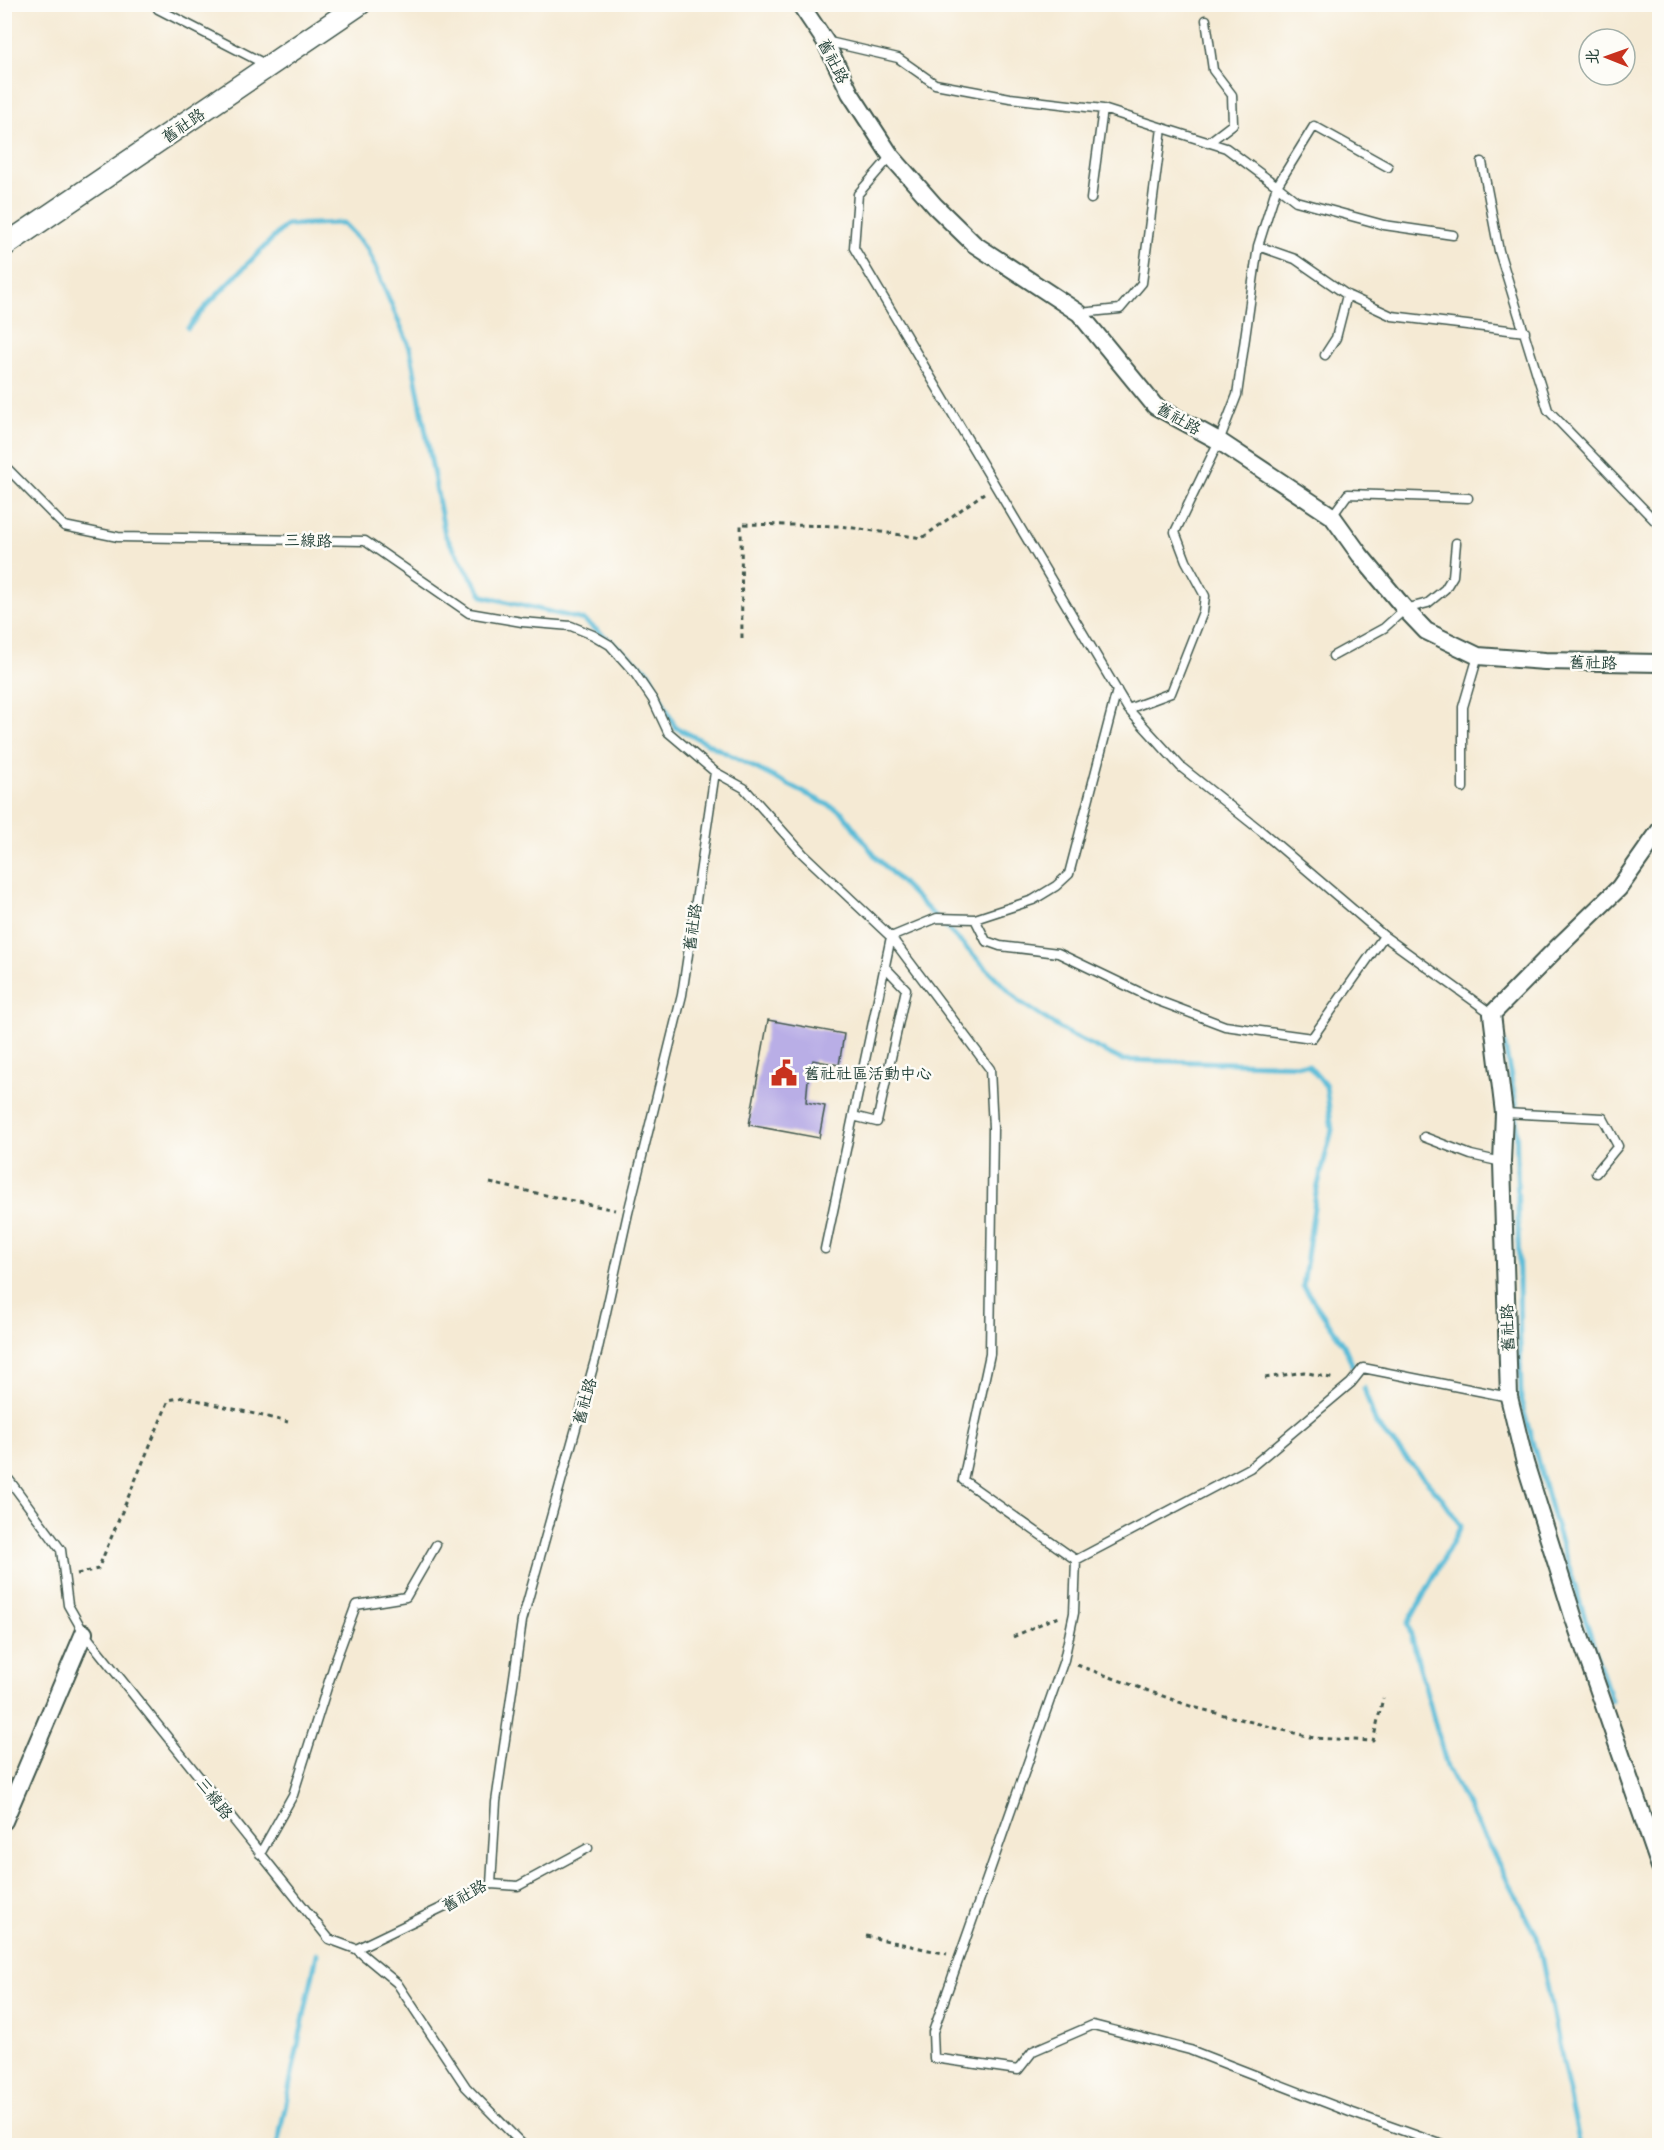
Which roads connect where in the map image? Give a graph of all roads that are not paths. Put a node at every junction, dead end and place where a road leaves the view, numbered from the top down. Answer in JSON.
{"nodes":[{"id":1,"x":156,"y":4,"type":"edge"},
{"id":2,"x":360,"y":4,"type":"edge"},
{"id":3,"x":800,"y":4,"type":"edge"},
{"id":4,"x":1206,"y":20,"type":"dead end"},
{"id":5,"x":825,"y":41,"type":"junction"},
{"id":6,"x":270,"y":66,"type":"junction"},
{"id":7,"x":1103,"y":108,"type":"junction"},
{"id":8,"x":1162,"y":128,"type":"junction"},
{"id":9,"x":1208,"y":143,"type":"junction"},
{"id":10,"x":891,"y":156,"type":"junction"},
{"id":11,"x":1482,"y":162,"type":"dead end"},
{"id":12,"x":1388,"y":167,"type":"dead end"},
{"id":13,"x":1277,"y":186,"type":"junction"},
{"id":14,"x":1091,"y":199,"type":"dead end"},
{"id":15,"x":1453,"y":235,"type":"dead end"},
{"id":16,"x":4,"y":246,"type":"edge"},
{"id":17,"x":1258,"y":246,"type":"junction"},
{"id":18,"x":1347,"y":295,"type":"junction"},
{"id":19,"x":1079,"y":314,"type":"junction"},
{"id":20,"x":1525,"y":332,"type":"junction"},
{"id":21,"x":1324,"y":356,"type":"dead end"},
{"id":22,"x":1219,"y":441,"type":"junction"},
{"id":23,"x":4,"y":465,"type":"edge"},
{"id":24,"x":1468,"y":498,"type":"dead end"},
{"id":25,"x":1332,"y":516,"type":"junction"},
{"id":26,"x":1659,"y":526,"type":"edge"},
{"id":27,"x":1456,"y":543,"type":"dead end"},
{"id":28,"x":1405,"y":609,"type":"junction"},
{"id":29,"x":1333,"y":656,"type":"dead end"},
{"id":30,"x":1478,"y":656,"type":"junction"},
{"id":31,"x":1659,"y":663,"type":"edge"},
{"id":32,"x":1117,"y":690,"type":"junction"},
{"id":33,"x":1128,"y":709,"type":"junction"},
{"id":34,"x":715,"y":772,"type":"junction"},
{"id":35,"x":1463,"y":788,"type":"dead end"},
{"id":36,"x":1659,"y":830,"type":"edge"},
{"id":37,"x":975,"y":919,"type":"junction"},
{"id":38,"x":1384,"y":936,"type":"junction"},
{"id":39,"x":891,"y":937,"type":"junction"},
{"id":40,"x":885,"y":967,"type":"junction"},
{"id":41,"x":1492,"y":1014,"type":"junction"},
{"id":42,"x":1504,"y":1113,"type":"junction"},
{"id":43,"x":853,"y":1116,"type":"junction"},
{"id":44,"x":1424,"y":1137,"type":"dead end"},
{"id":45,"x":1502,"y":1162,"type":"junction"},
{"id":46,"x":1596,"y":1173,"type":"dead end"},
{"id":47,"x":825,"y":1249,"type":"dead end"},
{"id":48,"x":1509,"y":1397,"type":"junction"},
{"id":49,"x":4,"y":1473,"type":"edge"},
{"id":50,"x":436,"y":1545,"type":"dead end"},
{"id":51,"x":1076,"y":1560,"type":"junction"},
{"id":52,"x":84,"y":1633,"type":"junction"},
{"id":53,"x":4,"y":1821,"type":"edge"},
{"id":54,"x":588,"y":1848,"type":"dead end"},
{"id":55,"x":260,"y":1854,"type":"junction"},
{"id":56,"x":1659,"y":1867,"type":"edge"},
{"id":57,"x":491,"y":1884,"type":"junction"},
{"id":58,"x":356,"y":1949,"type":"junction"},
{"id":59,"x":524,"y":2145,"type":"edge"},
{"id":60,"x":1446,"y":2145,"type":"edge"}],
"edges":[{"from":1,"to":6,"type":"lane"},
{"from":2,"to":6,"type":"street","name":"舊社路"},
{"from":3,"to":5,"type":"street","name":"舊社路"},
{"from":4,"to":9,"type":"lane"},
{"from":5,"to":7,"type":"lane"},
{"from":5,"to":10,"type":"street","name":"舊社路"},
{"from":6,"to":16,"type":"street","name":"舊社路"},
{"from":7,"to":8,"type":"lane"},
{"from":7,"to":14,"type":"lane"},
{"from":8,"to":9,"type":"lane"},
{"from":8,"to":19,"type":"lane"},
{"from":9,"to":13,"type":"lane"},
{"from":10,"to":19,"type":"street","name":"舊社路"},
{"from":10,"to":32,"type":"lane"},
{"from":11,"to":20,"type":"lane"},
{"from":12,"to":13,"type":"lane"},
{"from":13,"to":15,"type":"lane"},
{"from":13,"to":17,"type":"lane"},
{"from":17,"to":18,"type":"lane"},
{"from":17,"to":22,"type":"lane"},
{"from":18,"to":20,"type":"lane"},
{"from":18,"to":21,"type":"lane"},
{"from":19,"to":22,"type":"street","name":"舊社路"},
{"from":20,"to":26,"type":"lane"},
{"from":22,"to":25,"type":"street","name":"舊社路"},
{"from":22,"to":33,"type":"lane"},
{"from":23,"to":34,"type":"lane","name":"三線路"},
{"from":24,"to":25,"type":"lane"},
{"from":25,"to":28,"type":"street","name":"舊社路"},
{"from":27,"to":28,"type":"lane"},
{"from":28,"to":29,"type":"lane"},
{"from":28,"to":30,"type":"street","name":"舊社路"},
{"from":30,"to":31,"type":"street","name":"舊社路"},
{"from":30,"to":35,"type":"lane"},
{"from":32,"to":33,"type":"lane"},
{"from":32,"to":37,"type":"lane"},
{"from":33,"to":38,"type":"lane"},
{"from":34,"to":39,"type":"lane"},
{"from":34,"to":57,"type":"lane","name":"舊社路"},
{"from":36,"to":41,"type":"street"},
{"from":37,"to":38,"type":"lane"},
{"from":37,"to":39,"type":"lane"},
{"from":38,"to":41,"type":"lane"},
{"from":39,"to":40,"type":"lane"},
{"from":39,"to":51,"type":"lane"},
{"from":40,"to":43,"type":"lane"},
{"from":40,"to":43,"type":"lane"},
{"from":41,"to":42,"type":"street","name":"舊社路"},
{"from":42,"to":45,"type":"street","name":"舊社路"},
{"from":42,"to":46,"type":"lane"},
{"from":43,"to":47,"type":"lane"},
{"from":44,"to":45,"type":"lane"},
{"from":45,"to":48,"type":"street","name":"舊社路"},
{"from":48,"to":51,"type":"lane"},
{"from":48,"to":56,"type":"street","name":"舊社路"},
{"from":49,"to":52,"type":"lane","name":"三線路"},
{"from":50,"to":55,"type":"lane"},
{"from":51,"to":60,"type":"lane"},
{"from":52,"to":53,"type":"street"},
{"from":52,"to":55,"type":"lane","name":"三線路"},
{"from":54,"to":57,"type":"lane"},
{"from":55,"to":58,"type":"lane","name":"三線路"},
{"from":57,"to":58,"type":"lane","name":"舊社路"},
{"from":58,"to":59,"type":"lane","name":"三線路"}]}
